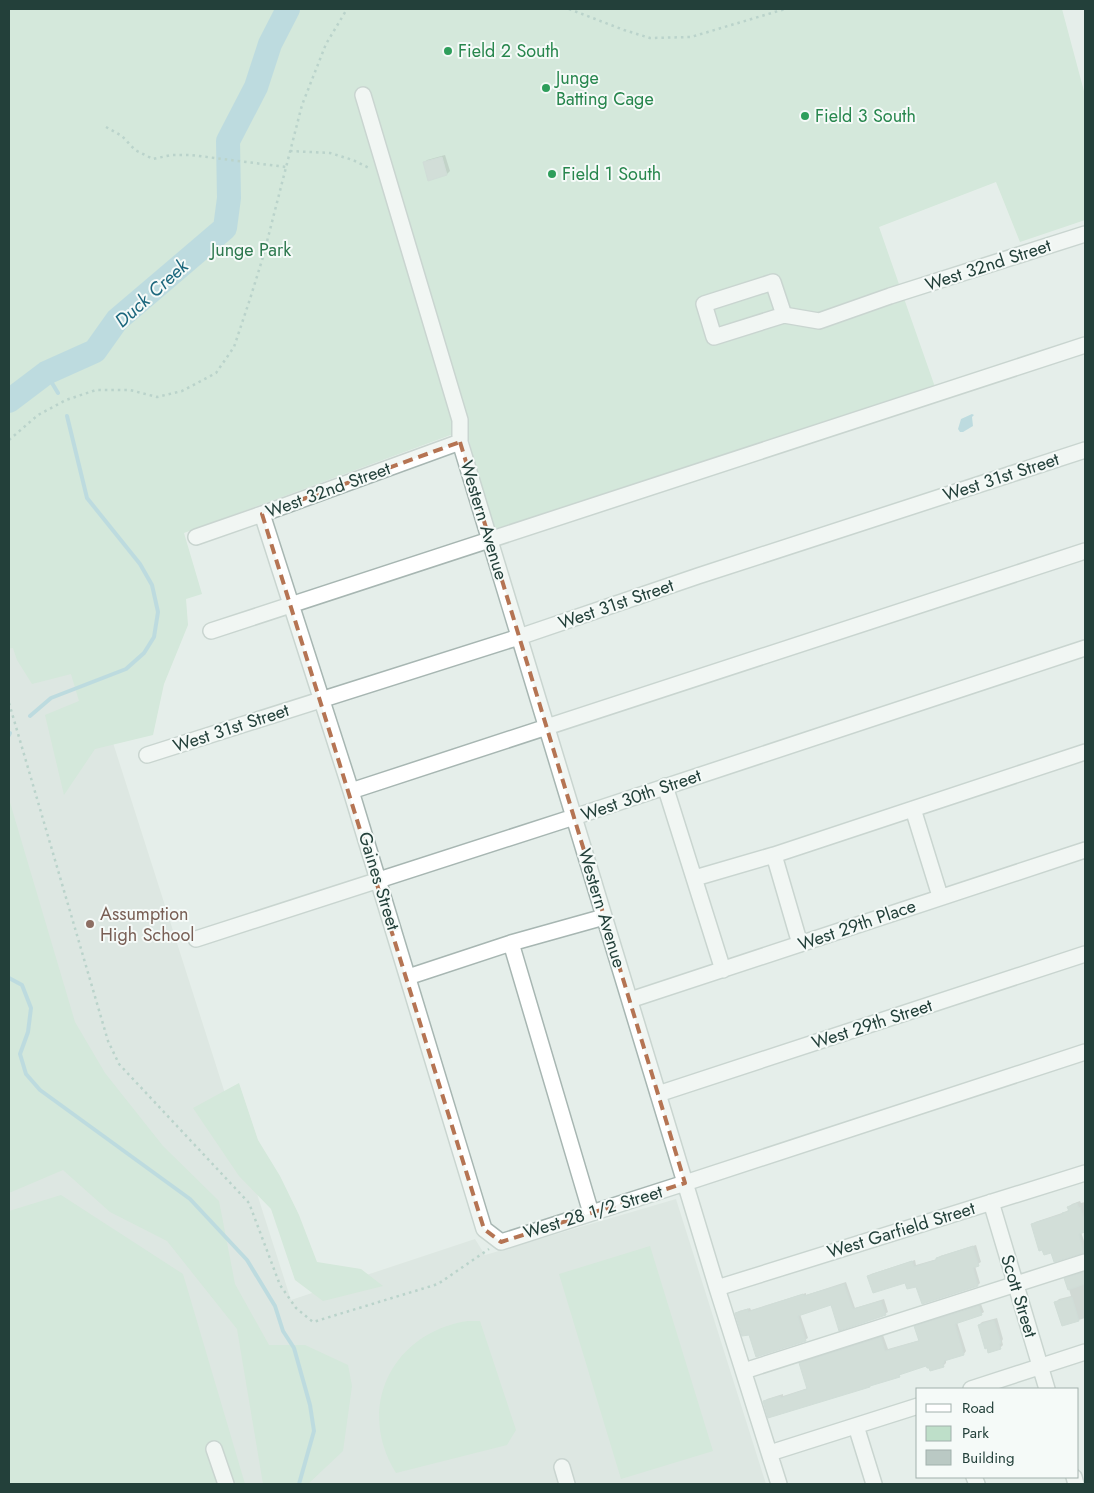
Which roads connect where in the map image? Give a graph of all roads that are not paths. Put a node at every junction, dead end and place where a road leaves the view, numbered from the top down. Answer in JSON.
{"nodes":[{"id":1,"x":363,"y":95,"type":"dead end"},
{"id":2,"x":1085,"y":234,"type":"edge"},
{"id":3,"x":784,"y":315,"type":"junction"},
{"id":4,"x":1085,"y":345,"type":"edge"},
{"id":5,"x":460,"y":442,"type":"junction"},
{"id":6,"x":1085,"y":450,"type":"edge"},
{"id":7,"x":262,"y":514,"type":"junction"},
{"id":8,"x":196,"y":537,"type":"dead end"},
{"id":9,"x":489,"y":539,"type":"junction"},
{"id":10,"x":1085,"y":550,"type":"edge"},
{"id":11,"x":292,"y":605,"type":"junction"},
{"id":12,"x":211,"y":631,"type":"dead end"},
{"id":13,"x":519,"y":637,"type":"junction"},
{"id":14,"x":1085,"y":648,"type":"edge"},
{"id":15,"x":322,"y":699,"type":"junction"},
{"id":16,"x":547,"y":728,"type":"junction"},
{"id":17,"x":1085,"y":752,"type":"edge"},
{"id":18,"x":147,"y":755,"type":"dead end"},
{"id":19,"x":665,"y":786,"type":"junction"},
{"id":20,"x":352,"y":791,"type":"junction"},
{"id":21,"x":913,"y":809,"type":"junction"},
{"id":22,"x":574,"y":817,"type":"junction"},
{"id":23,"x":1085,"y":850,"type":"edge"},
{"id":24,"x":774,"y":855,"type":"junction"},
{"id":25,"x":695,"y":878,"type":"junction"},
{"id":26,"x":378,"y":880,"type":"junction"},
{"id":27,"x":940,"y":896,"type":"junction"},
{"id":28,"x":604,"y":917,"type":"junction"},
{"id":29,"x":196,"y":939,"type":"dead end"},
{"id":30,"x":511,"y":943,"type":"junction"},
{"id":31,"x":800,"y":944,"type":"junction"},
{"id":32,"x":1085,"y":954,"type":"edge"},
{"id":33,"x":723,"y":970,"type":"junction"},
{"id":34,"x":408,"y":977,"type":"junction"},
{"id":35,"x":630,"y":1000,"type":"junction"},
{"id":36,"x":1085,"y":1052,"type":"edge"},
{"id":37,"x":658,"y":1094,"type":"junction"},
{"id":38,"x":1085,"y":1173,"type":"edge"},
{"id":39,"x":685,"y":1183,"type":"junction"},
{"id":40,"x":991,"y":1202,"type":"junction"},
{"id":41,"x":590,"y":1213,"type":"junction"},
{"id":42,"x":501,"y":1242,"type":"joint"},
{"id":43,"x":1085,"y":1262,"type":"edge"},
{"id":44,"x":1016,"y":1284,"type":"junction"},
{"id":45,"x":717,"y":1288,"type":"junction"},
{"id":46,"x":1085,"y":1352,"type":"edge"},
{"id":47,"x":1040,"y":1367,"type":"junction"},
{"id":48,"x":744,"y":1371,"type":"junction"},
{"id":49,"x":974,"y":1388,"type":"edge"},
{"id":50,"x":1047,"y":1388,"type":"edge"},
{"id":51,"x":916,"y":1407,"type":"edge"},
{"id":52,"x":856,"y":1426,"type":"junction"},
{"id":53,"x":214,"y":1449,"type":"dead end"},
{"id":54,"x":770,"y":1453,"type":"junction"},
{"id":55,"x":562,"y":1468,"type":"dead end"},
{"id":56,"x":226,"y":1484,"type":"edge"},
{"id":57,"x":567,"y":1484,"type":"edge"},
{"id":58,"x":779,"y":1484,"type":"edge"},
{"id":59,"x":874,"y":1484,"type":"edge"}],
"edges":[{"from":1,"to":5,"type":"street","name":"Western Avenue"},
{"from":2,"to":3,"type":"street","name":"West 32nd Street"},
{"from":3,"to":3,"type":"street"},
{"from":4,"to":9,"type":"street"},
{"from":5,"to":7,"type":"street","name":"West 32nd Street"},
{"from":5,"to":9,"type":"street","name":"Western Avenue"},
{"from":6,"to":13,"type":"street","name":"West 31st Street"},
{"from":7,"to":8,"type":"street","name":"West 32nd Street"},
{"from":7,"to":11,"type":"street","name":"Gaines Street"},
{"from":9,"to":11,"type":"street"},
{"from":9,"to":13,"type":"street","name":"Western Avenue"},
{"from":10,"to":16,"type":"street"},
{"from":11,"to":12,"type":"street"},
{"from":11,"to":15,"type":"street","name":"Gaines Street"},
{"from":13,"to":15,"type":"street","name":"West 31st Street"},
{"from":13,"to":16,"type":"street","name":"Western Avenue"},
{"from":14,"to":19,"type":"street","name":"West 30th Street"},
{"from":15,"to":18,"type":"street","name":"West 31st Street"},
{"from":15,"to":20,"type":"street","name":"Gaines Street"},
{"from":16,"to":20,"type":"street"},
{"from":16,"to":22,"type":"street","name":"Western Avenue"},
{"from":17,"to":21,"type":"street"},
{"from":19,"to":22,"type":"street","name":"West 30th Street"},
{"from":19,"to":25,"type":"street"},
{"from":20,"to":26,"type":"street","name":"Gaines Street"},
{"from":21,"to":24,"type":"street"},
{"from":21,"to":27,"type":"street"},
{"from":22,"to":26,"type":"street","name":"West 30th Street"},
{"from":22,"to":28,"type":"street","name":"Western Avenue"},
{"from":23,"to":27,"type":"street","name":"West 29th Place"},
{"from":24,"to":25,"type":"street"},
{"from":24,"to":31,"type":"street"},
{"from":25,"to":33,"type":"street"},
{"from":26,"to":29,"type":"street","name":"West 30th Street"},
{"from":26,"to":34,"type":"street","name":"Gaines Street"},
{"from":27,"to":31,"type":"street","name":"West 29th Place"},
{"from":28,"to":30,"type":"street"},
{"from":28,"to":35,"type":"street","name":"Western Avenue"},
{"from":30,"to":34,"type":"street"},
{"from":30,"to":41,"type":"street"},
{"from":31,"to":33,"type":"street","name":"West 29th Place"},
{"from":32,"to":37,"type":"street","name":"West 29th Street"},
{"from":33,"to":35,"type":"street","name":"West 29th Place"},
{"from":34,"to":42,"type":"street","name":"Gaines Street"},
{"from":35,"to":37,"type":"street","name":"Western Avenue"},
{"from":36,"to":39,"type":"street","name":"West 28 1/2 Street"},
{"from":37,"to":39,"type":"street","name":"Western Avenue"},
{"from":38,"to":40,"type":"street","name":"West Garfield Street"},
{"from":39,"to":41,"type":"street","name":"West 28 1/2 Street"},
{"from":39,"to":45,"type":"street","name":"Western Avenue"},
{"from":40,"to":44,"type":"street","name":"Scott Street"},
{"from":40,"to":45,"type":"street","name":"West Garfield Street"},
{"from":41,"to":42,"type":"street","name":"West 28 1/2 Street"},
{"from":43,"to":44,"type":"street"},
{"from":44,"to":47,"type":"street","name":"Scott Street"},
{"from":44,"to":48,"type":"street"},
{"from":45,"to":48,"type":"street","name":"Western Avenue"},
{"from":46,"to":47,"type":"street"},
{"from":47,"to":49,"type":"street"},
{"from":47,"to":50,"type":"street","name":"Scott Street"},
{"from":48,"to":54,"type":"street","name":"Western Avenue"},
{"from":51,"to":52,"type":"street"},
{"from":52,"to":54,"type":"street"},
{"from":52,"to":59,"type":"street"},
{"from":53,"to":56,"type":"street"},
{"from":54,"to":58,"type":"street","name":"Western Avenue"},
{"from":55,"to":57,"type":"street"}]}
